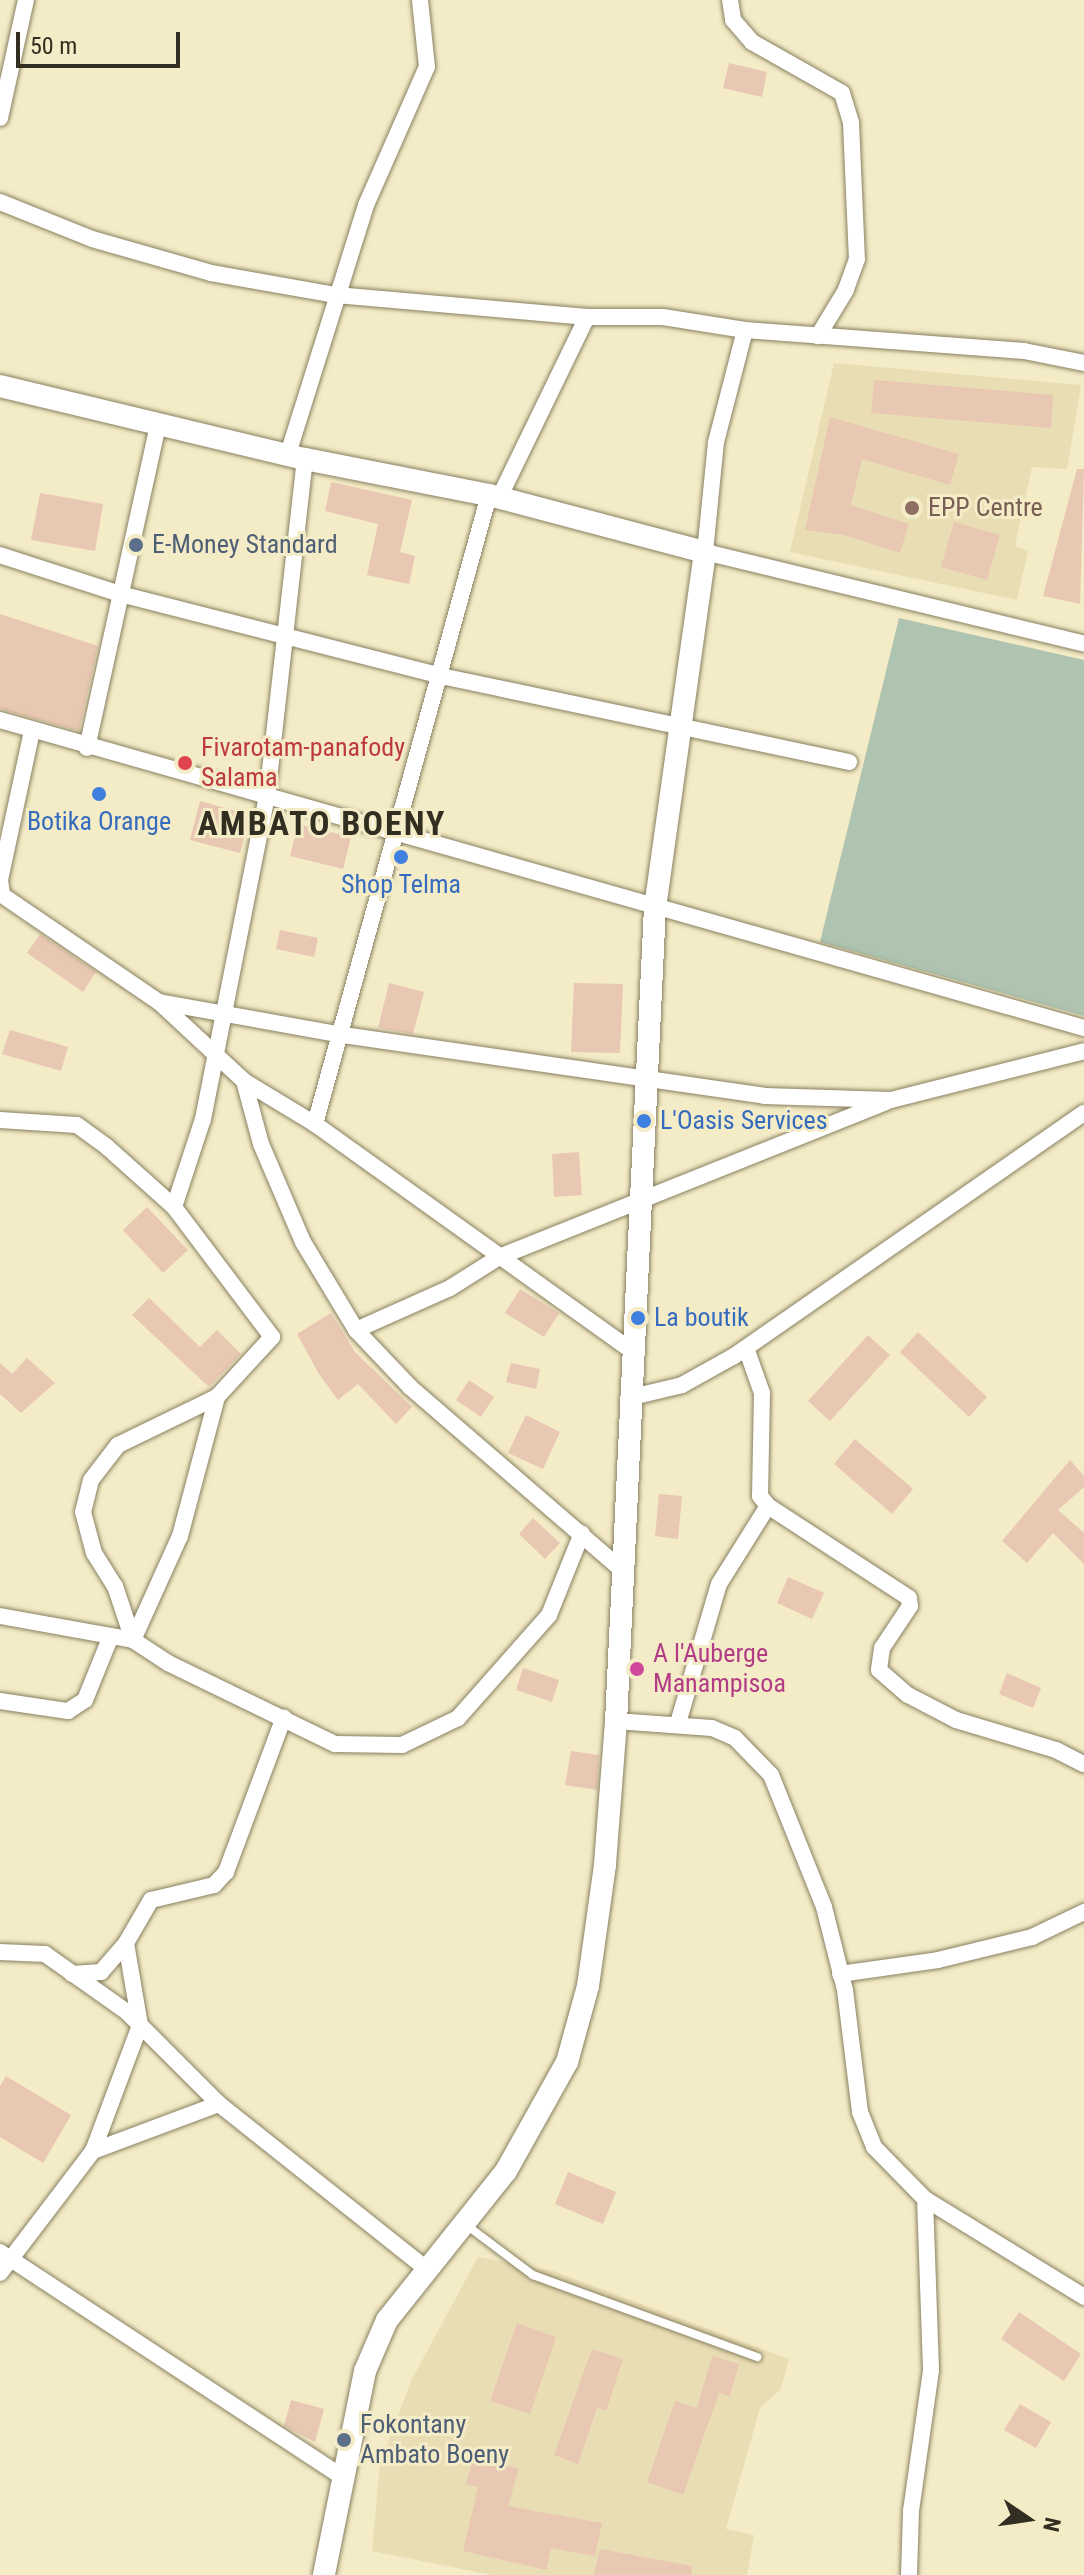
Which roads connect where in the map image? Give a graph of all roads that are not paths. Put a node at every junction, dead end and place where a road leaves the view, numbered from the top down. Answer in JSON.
{"nodes":[{"id":1,"x":26,"y":0,"type":"edge"},
{"id":2,"x":420,"y":0,"type":"edge"},
{"id":3,"x":730,"y":0,"type":"edge"},
{"id":4,"x":0,"y":118,"type":"edge"},
{"id":5,"x":0,"y":202,"type":"edge"},
{"id":6,"x":336,"y":295,"type":"junction"},
{"id":7,"x":587,"y":317,"type":"junction"},
{"id":8,"x":745,"y":330,"type":"junction"},
{"id":9,"x":818,"y":336,"type":"junction"},
{"id":10,"x":1084,"y":363,"type":"edge"},
{"id":11,"x":0,"y":386,"type":"edge"},
{"id":12,"x":158,"y":424,"type":"junction"},
{"id":13,"x":297,"y":456,"type":"junction"},
{"id":14,"x":494,"y":496,"type":"junction"},
{"id":15,"x":705,"y":552,"type":"junction"},
{"id":16,"x":0,"y":555,"type":"edge"},
{"id":17,"x":120,"y":594,"type":"junction"},
{"id":18,"x":285,"y":637,"type":"junction"},
{"id":19,"x":1084,"y":644,"type":"edge"},
{"id":20,"x":441,"y":676,"type":"junction"},
{"id":21,"x":0,"y":720,"type":"edge"},
{"id":22,"x":678,"y":728,"type":"junction"},
{"id":23,"x":32,"y":731,"type":"junction"},
{"id":24,"x":87,"y":748,"type":"junction"},
{"id":25,"x":849,"y":762,"type":"dead end"},
{"id":26,"x":267,"y":797,"type":"junction"},
{"id":27,"x":397,"y":832,"type":"junction"},
{"id":28,"x":1,"y":890,"type":"edge"},
{"id":29,"x":655,"y":907,"type":"junction"},
{"id":30,"x":159,"y":1002,"type":"junction"},
{"id":31,"x":224,"y":1017,"type":"junction"},
{"id":32,"x":1084,"y":1028,"type":"edge"},
{"id":33,"x":343,"y":1035,"type":"junction"},
{"id":34,"x":1084,"y":1051,"type":"edge"},
{"id":35,"x":216,"y":1052,"type":"junction"},
{"id":36,"x":645,"y":1078,"type":"junction"},
{"id":37,"x":244,"y":1081,"type":"junction"},
{"id":38,"x":891,"y":1100,"type":"junction"},
{"id":39,"x":1084,"y":1113,"type":"edge"},
{"id":40,"x":0,"y":1120,"type":"edge"},
{"id":41,"x":315,"y":1124,"type":"junction"},
{"id":42,"x":637,"y":1201,"type":"junction"},
{"id":43,"x":174,"y":1207,"type":"junction"},
{"id":44,"x":499,"y":1257,"type":"junction"},
{"id":45,"x":356,"y":1330,"type":"junction"},
{"id":46,"x":746,"y":1348,"type":"junction"},
{"id":47,"x":632,"y":1351,"type":"junction"},
{"id":48,"x":217,"y":1397,"type":"junction"},
{"id":49,"x":628,"y":1398,"type":"junction"},
{"id":50,"x":768,"y":1506,"type":"junction"},
{"id":51,"x":582,"y":1533,"type":"junction"},
{"id":52,"x":623,"y":1571,"type":"junction"},
{"id":53,"x":0,"y":1616,"type":"edge"},
{"id":54,"x":111,"y":1636,"type":"junction"},
{"id":55,"x":133,"y":1640,"type":"junction"},
{"id":56,"x":0,"y":1701,"type":"edge"},
{"id":57,"x":284,"y":1717,"type":"junction"},
{"id":58,"x":616,"y":1721,"type":"junction"},
{"id":59,"x":678,"y":1723,"type":"junction"},
{"id":60,"x":1084,"y":1764,"type":"edge"},
{"id":61,"x":1084,"y":1912,"type":"edge"},
{"id":62,"x":126,"y":1943,"type":"junction"},
{"id":63,"x":0,"y":1952,"type":"edge"},
{"id":64,"x":72,"y":1974,"type":"junction"},
{"id":65,"x":840,"y":1974,"type":"junction"},
{"id":66,"x":140,"y":2025,"type":"junction"},
{"id":67,"x":219,"y":2104,"type":"junction"},
{"id":68,"x":93,"y":2151,"type":"junction"},
{"id":69,"x":925,"y":2199,"type":"junction"},
{"id":70,"x":462,"y":2222,"type":"junction"},
{"id":71,"x":4,"y":2261,"type":"edge"},
{"id":72,"x":424,"y":2267,"type":"junction"},
{"id":73,"x":1084,"y":2297,"type":"edge"},
{"id":74,"x":757,"y":2357,"type":"dead end"},
{"id":75,"x":342,"y":2477,"type":"junction"},
{"id":76,"x":324,"y":2575,"type":"edge"},
{"id":77,"x":909,"y":2575,"type":"edge"}],
"edges":[{"from":1,"to":4,"type":"street"},
{"from":2,"to":6,"type":"street"},
{"from":3,"to":9,"type":"street"},
{"from":5,"to":6,"type":"street"},
{"from":6,"to":7,"type":"street"},
{"from":6,"to":13,"type":"street"},
{"from":7,"to":8,"type":"street"},
{"from":7,"to":14,"type":"street"},
{"from":8,"to":9,"type":"street"},
{"from":8,"to":15,"type":"street"},
{"from":9,"to":10,"type":"street"},
{"from":11,"to":12,"type":"street"},
{"from":12,"to":13,"type":"street"},
{"from":12,"to":17,"type":"street"},
{"from":13,"to":14,"type":"street"},
{"from":13,"to":18,"type":"street"},
{"from":14,"to":15,"type":"street"},
{"from":14,"to":20,"type":"street"},
{"from":15,"to":19,"type":"street"},
{"from":15,"to":22,"type":"street"},
{"from":16,"to":17,"type":"street"},
{"from":17,"to":18,"type":"street"},
{"from":17,"to":24,"type":"street"},
{"from":18,"to":20,"type":"street"},
{"from":18,"to":26,"type":"street"},
{"from":20,"to":22,"type":"street"},
{"from":20,"to":27,"type":"street"},
{"from":21,"to":23,"type":"street"},
{"from":22,"to":25,"type":"street"},
{"from":22,"to":29,"type":"street"},
{"from":23,"to":24,"type":"street"},
{"from":23,"to":28,"type":"street"},
{"from":24,"to":26,"type":"street"},
{"from":26,"to":27,"type":"street"},
{"from":26,"to":31,"type":"street"},
{"from":27,"to":29,"type":"street"},
{"from":27,"to":33,"type":"street"},
{"from":28,"to":30,"type":"street"},
{"from":29,"to":32,"type":"street"},
{"from":29,"to":36,"type":"street"},
{"from":30,"to":31,"type":"street"},
{"from":30,"to":35,"type":"street"},
{"from":31,"to":33,"type":"street"},
{"from":31,"to":35,"type":"street"},
{"from":33,"to":36,"type":"street"},
{"from":33,"to":41,"type":"street"},
{"from":34,"to":38,"type":"street"},
{"from":35,"to":37,"type":"street"},
{"from":35,"to":43,"type":"street"},
{"from":36,"to":38,"type":"street"},
{"from":36,"to":42,"type":"street"},
{"from":37,"to":41,"type":"street"},
{"from":37,"to":45,"type":"street"},
{"from":38,"to":42,"type":"street"},
{"from":39,"to":46,"type":"street"},
{"from":40,"to":43,"type":"street"},
{"from":41,"to":44,"type":"street"},
{"from":42,"to":44,"type":"street"},
{"from":42,"to":47,"type":"street"},
{"from":43,"to":48,"type":"street"},
{"from":44,"to":45,"type":"street"},
{"from":44,"to":47,"type":"street"},
{"from":45,"to":51,"type":"street"},
{"from":46,"to":49,"type":"street"},
{"from":46,"to":50,"type":"street"},
{"from":47,"to":49,"type":"street"},
{"from":48,"to":55,"type":"street"},
{"from":48,"to":55,"type":"street"},
{"from":49,"to":52,"type":"street"},
{"from":50,"to":59,"type":"street"},
{"from":50,"to":60,"type":"street"},
{"from":51,"to":52,"type":"street"},
{"from":51,"to":57,"type":"street"},
{"from":52,"to":58,"type":"street"},
{"from":53,"to":54,"type":"street"},
{"from":54,"to":55,"type":"street"},
{"from":54,"to":56,"type":"street"},
{"from":55,"to":57,"type":"street"},
{"from":57,"to":62,"type":"street"},
{"from":58,"to":59,"type":"street"},
{"from":58,"to":70,"type":"street"},
{"from":59,"to":65,"type":"street"},
{"from":61,"to":65,"type":"street"},
{"from":62,"to":64,"type":"street"},
{"from":62,"to":66,"type":"street"},
{"from":63,"to":64,"type":"street"},
{"from":64,"to":66,"type":"street"},
{"from":65,"to":69,"type":"street"},
{"from":66,"to":67,"type":"street"},
{"from":66,"to":68,"type":"street"},
{"from":67,"to":68,"type":"street"},
{"from":67,"to":72,"type":"street"},
{"from":68,"to":71,"type":"street"},
{"from":69,"to":73,"type":"street"},
{"from":69,"to":77,"type":"street"},
{"from":70,"to":72,"type":"street"},
{"from":70,"to":74,"type":"lane"},
{"from":71,"to":75,"type":"street"},
{"from":72,"to":75,"type":"street"},
{"from":75,"to":76,"type":"street"}]}
